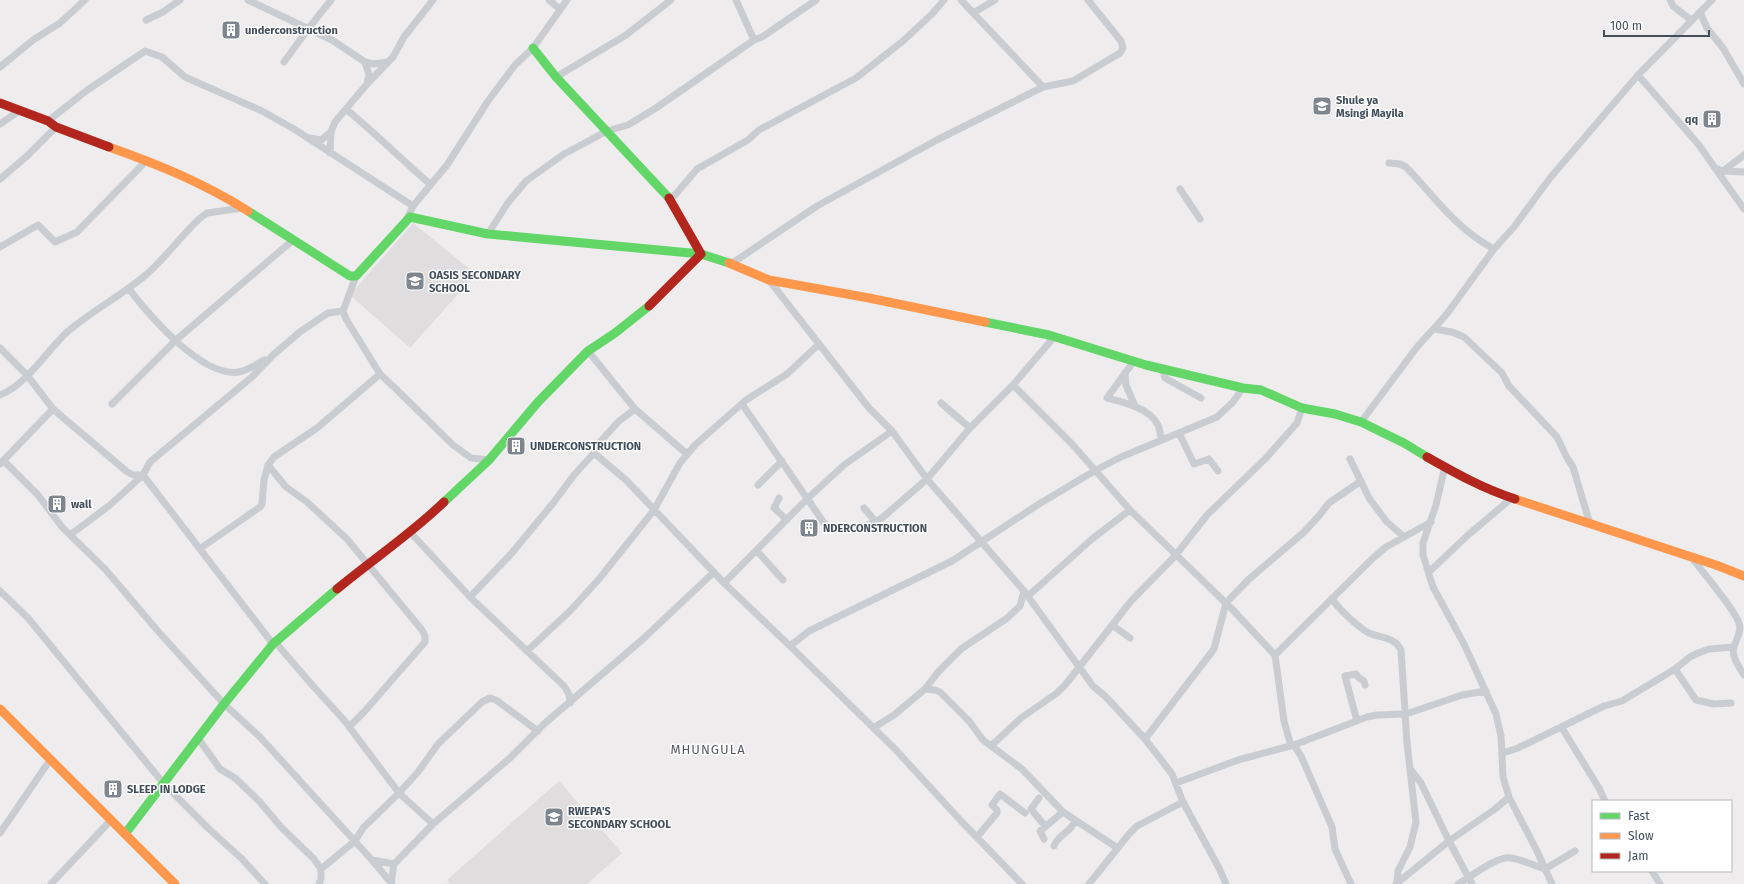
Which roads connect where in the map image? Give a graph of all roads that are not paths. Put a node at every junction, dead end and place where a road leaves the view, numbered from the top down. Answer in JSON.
{"nodes":[{"id":1,"x":85,"y":0,"type":"edge"},
{"id":2,"x":180,"y":0,"type":"edge"},
{"id":3,"x":248,"y":0,"type":"edge"},
{"id":4,"x":331,"y":0,"type":"edge"},
{"id":5,"x":433,"y":0,"type":"edge"},
{"id":6,"x":549,"y":0,"type":"edge"},
{"id":7,"x":567,"y":0,"type":"edge"},
{"id":8,"x":671,"y":0,"type":"edge"},
{"id":9,"x":736,"y":0,"type":"edge"},
{"id":10,"x":816,"y":0,"type":"edge"},
{"id":11,"x":944,"y":0,"type":"edge"},
{"id":12,"x":961,"y":0,"type":"edge"},
{"id":13,"x":994,"y":0,"type":"edge"},
{"id":14,"x":1088,"y":0,"type":"edge"},
{"id":15,"x":1670,"y":0,"type":"edge"},
{"id":16,"x":1712,"y":0,"type":"edge"},
{"id":17,"x":560,"y":9,"type":"junction"},
{"id":18,"x":1700,"y":12,"type":"junction"},
{"id":19,"x":973,"y":13,"type":"junction"},
{"id":20,"x":146,"y":20,"type":"dead end"},
{"id":21,"x":1692,"y":20,"type":"junction"},
{"id":22,"x":308,"y":29,"type":"junction"},
{"id":23,"x":754,"y":40,"type":"junction"},
{"id":24,"x":533,"y":48,"type":"junction"},
{"id":25,"x":284,"y":62,"type":"dead end"},
{"id":26,"x":365,"y":62,"type":"junction"},
{"id":27,"x":388,"y":62,"type":"junction"},
{"id":28,"x":0,"y":67,"type":"edge"},
{"id":29,"x":1638,"y":75,"type":"junction"},
{"id":30,"x":556,"y":77,"type":"junction"},
{"id":31,"x":367,"y":84,"type":"junction"},
{"id":32,"x":1744,"y":84,"type":"edge"},
{"id":33,"x":1043,"y":87,"type":"junction"},
{"id":34,"x":0,"y":103,"type":"edge"},
{"id":35,"x":346,"y":108,"type":"junction"},
{"id":36,"x":19,"y":111,"type":"junction"},
{"id":37,"x":48,"y":121,"type":"junction"},
{"id":38,"x":0,"y":124,"type":"edge"},
{"id":39,"x":56,"y":127,"type":"junction"},
{"id":40,"x":607,"y":131,"type":"junction"},
{"id":41,"x":330,"y":132,"type":"junction"},
{"id":42,"x":307,"y":138,"type":"junction"},
{"id":43,"x":330,"y":153,"type":"junction"},
{"id":44,"x":1744,"y":155,"type":"edge"},
{"id":45,"x":147,"y":160,"type":"junction"},
{"id":46,"x":1389,"y":163,"type":"dead end"},
{"id":47,"x":1715,"y":168,"type":"junction"},
{"id":48,"x":1723,"y":171,"type":"junction"},
{"id":49,"x":1744,"y":172,"type":"edge"},
{"id":50,"x":0,"y":179,"type":"edge"},
{"id":51,"x":430,"y":184,"type":"junction"},
{"id":52,"x":1180,"y":189,"type":"dead end"},
{"id":53,"x":669,"y":198,"type":"junction"},
{"id":54,"x":413,"y":206,"type":"junction"},
{"id":55,"x":243,"y":208,"type":"junction"},
{"id":56,"x":1744,"y":209,"type":"edge"},
{"id":57,"x":407,"y":219,"type":"junction"},
{"id":58,"x":1200,"y":219,"type":"dead end"},
{"id":59,"x":488,"y":234,"type":"junction"},
{"id":60,"x":293,"y":240,"type":"junction"},
{"id":61,"x":0,"y":247,"type":"edge"},
{"id":62,"x":1494,"y":249,"type":"junction"},
{"id":63,"x":701,"y":254,"type":"junction"},
{"id":64,"x":731,"y":264,"type":"junction"},
{"id":65,"x":356,"y":276,"type":"junction"},
{"id":66,"x":769,"y":280,"type":"junction"},
{"id":67,"x":129,"y":289,"type":"junction"},
{"id":68,"x":343,"y":311,"type":"junction"},
{"id":69,"x":1435,"y":329,"type":"junction"},
{"id":70,"x":1054,"y":337,"type":"junction"},
{"id":71,"x":176,"y":340,"type":"junction"},
{"id":72,"x":819,"y":344,"type":"junction"},
{"id":73,"x":0,"y":348,"type":"edge"},
{"id":74,"x":588,"y":351,"type":"junction"},
{"id":75,"x":273,"y":355,"type":"junction"},
{"id":76,"x":1134,"y":361,"type":"junction"},
{"id":77,"x":1162,"y":369,"type":"junction"},
{"id":78,"x":1125,"y":373,"type":"junction"},
{"id":79,"x":380,"y":374,"type":"junction"},
{"id":80,"x":27,"y":375,"type":"junction"},
{"id":81,"x":1013,"y":385,"type":"junction"},
{"id":82,"x":1243,"y":388,"type":"junction"},
{"id":83,"x":0,"y":395,"type":"edge"},
{"id":84,"x":1201,"y":398,"type":"dead end"},
{"id":85,"x":942,"y":403,"type":"dead end"},
{"id":86,"x":112,"y":404,"type":"dead end"},
{"id":87,"x":742,"y":404,"type":"junction"},
{"id":88,"x":1135,"y":406,"type":"junction"},
{"id":89,"x":1302,"y":408,"type":"junction"},
{"id":90,"x":52,"y":409,"type":"junction"},
{"id":91,"x":635,"y":409,"type":"junction"},
{"id":92,"x":1361,"y":422,"type":"junction"},
{"id":93,"x":970,"y":428,"type":"junction"},
{"id":94,"x":892,"y":431,"type":"junction"},
{"id":95,"x":1179,"y":433,"type":"junction"},
{"id":96,"x":1162,"y":440,"type":"junction"},
{"id":97,"x":594,"y":454,"type":"junction"},
{"id":98,"x":687,"y":454,"type":"junction"},
{"id":99,"x":471,"y":458,"type":"junction"},
{"id":100,"x":1350,"y":459,"type":"dead end"},
{"id":101,"x":489,"y":460,"type":"junction"},
{"id":102,"x":782,"y":461,"type":"junction"},
{"id":103,"x":2,"y":462,"type":"edge"},
{"id":104,"x":268,"y":465,"type":"junction"},
{"id":105,"x":1445,"y":466,"type":"junction"},
{"id":106,"x":1096,"y":470,"type":"junction"},
{"id":107,"x":1218,"y":472,"type":"dead end"},
{"id":108,"x":475,"y":474,"type":"junction"},
{"id":109,"x":143,"y":475,"type":"junction"},
{"id":110,"x":927,"y":479,"type":"junction"},
{"id":111,"x":1361,"y":481,"type":"junction"},
{"id":112,"x":758,"y":485,"type":"dead end"},
{"id":113,"x":1513,"y":497,"type":"junction"},
{"id":114,"x":779,"y":498,"type":"dead end"},
{"id":115,"x":807,"y":499,"type":"junction"},
{"id":116,"x":864,"y":508,"type":"dead end"},
{"id":117,"x":654,"y":510,"type":"junction"},
{"id":118,"x":1130,"y":510,"type":"junction"},
{"id":119,"x":787,"y":520,"type":"junction"},
{"id":120,"x":876,"y":522,"type":"junction"},
{"id":121,"x":1431,"y":522,"type":"junction"},
{"id":122,"x":1590,"y":524,"type":"junction"},
{"id":123,"x":410,"y":532,"type":"junction"},
{"id":124,"x":70,"y":535,"type":"junction"},
{"id":125,"x":1404,"y":537,"type":"junction"},
{"id":126,"x":982,"y":543,"type":"junction"},
{"id":127,"x":201,"y":548,"type":"junction"},
{"id":128,"x":757,"y":551,"type":"junction"},
{"id":129,"x":1175,"y":556,"type":"junction"},
{"id":130,"x":1691,"y":557,"type":"junction"},
{"id":131,"x":367,"y":564,"type":"junction"},
{"id":132,"x":714,"y":572,"type":"junction"},
{"id":133,"x":1429,"y":572,"type":"junction"},
{"id":134,"x":1744,"y":576,"type":"edge"},
{"id":135,"x":783,"y":580,"type":"dead end"},
{"id":136,"x":724,"y":583,"type":"junction"},
{"id":137,"x":0,"y":591,"type":"edge"},
{"id":138,"x":1026,"y":593,"type":"junction"},
{"id":139,"x":470,"y":597,"type":"junction"},
{"id":140,"x":1332,"y":598,"type":"junction"},
{"id":141,"x":1226,"y":603,"type":"junction"},
{"id":142,"x":1112,"y":625,"type":"junction"},
{"id":143,"x":1130,"y":638,"type":"dead end"},
{"id":144,"x":274,"y":644,"type":"junction"},
{"id":145,"x":790,"y":646,"type":"junction"},
{"id":146,"x":1734,"y":647,"type":"junction"},
{"id":147,"x":527,"y":651,"type":"junction"},
{"id":148,"x":1275,"y":655,"type":"junction"},
{"id":149,"x":1080,"y":667,"type":"junction"},
{"id":150,"x":1676,"y":669,"type":"junction"},
{"id":151,"x":1744,"y":675,"type":"edge"},
{"id":152,"x":1365,"y":686,"type":"dead end"},
{"id":153,"x":925,"y":689,"type":"junction"},
{"id":154,"x":1486,"y":691,"type":"junction"},
{"id":155,"x":1731,"y":703,"type":"dead end"},
{"id":156,"x":224,"y":704,"type":"junction"},
{"id":157,"x":570,"y":704,"type":"junction"},
{"id":158,"x":0,"y":709,"type":"edge"},
{"id":159,"x":1406,"y":714,"type":"junction"},
{"id":160,"x":1357,"y":721,"type":"junction"},
{"id":161,"x":349,"y":727,"type":"junction"},
{"id":162,"x":872,"y":728,"type":"junction"},
{"id":163,"x":1562,"y":728,"type":"junction"},
{"id":164,"x":538,"y":731,"type":"junction"},
{"id":165,"x":198,"y":738,"type":"junction"},
{"id":166,"x":1145,"y":738,"type":"junction"},
{"id":167,"x":991,"y":746,"type":"junction"},
{"id":168,"x":1292,"y":746,"type":"junction"},
{"id":169,"x":1503,"y":753,"type":"junction"},
{"id":170,"x":50,"y":760,"type":"junction"},
{"id":171,"x":1410,"y":770,"type":"junction"},
{"id":172,"x":1176,"y":783,"type":"junction"},
{"id":173,"x":164,"y":784,"type":"junction"},
{"id":174,"x":399,"y":793,"type":"junction"},
{"id":175,"x":1509,"y":797,"type":"junction"},
{"id":176,"x":1040,"y":798,"type":"dead end"},
{"id":177,"x":1604,"y":800,"type":"edge"},
{"id":178,"x":1184,"y":802,"type":"junction"},
{"id":179,"x":1026,"y":812,"type":"dead end"},
{"id":180,"x":1063,"y":812,"type":"junction"},
{"id":181,"x":110,"y":820,"type":"junction"},
{"id":182,"x":1075,"y":820,"type":"junction"},
{"id":183,"x":433,"y":824,"type":"junction"},
{"id":184,"x":1045,"y":826,"type":"junction"},
{"id":185,"x":0,"y":833,"type":"edge"},
{"id":186,"x":125,"y":834,"type":"junction"},
{"id":187,"x":977,"y":837,"type":"junction"},
{"id":188,"x":1044,"y":840,"type":"dead end"},
{"id":189,"x":355,"y":841,"type":"junction"},
{"id":190,"x":1449,"y":841,"type":"junction"},
{"id":191,"x":1054,"y":846,"type":"dead end"},
{"id":192,"x":1116,"y":847,"type":"junction"},
{"id":193,"x":1575,"y":851,"type":"dead end"},
{"id":194,"x":372,"y":860,"type":"junction"},
{"id":195,"x":394,"y":864,"type":"junction"},
{"id":196,"x":321,"y":869,"type":"junction"},
{"id":197,"x":1544,"y":869,"type":"junction"},
{"id":198,"x":1653,"y":872,"type":"edge"},
{"id":199,"x":1470,"y":881,"type":"edge"},
{"id":200,"x":1396,"y":883,"type":"edge"},
{"id":201,"x":52,"y":884,"type":"edge"},
{"id":202,"x":175,"y":884,"type":"edge"},
{"id":203,"x":265,"y":884,"type":"edge"},
{"id":204,"x":320,"y":884,"type":"edge"},
{"id":205,"x":392,"y":884,"type":"edge"},
{"id":206,"x":1022,"y":884,"type":"edge"},
{"id":207,"x":1089,"y":884,"type":"edge"},
{"id":208,"x":1226,"y":884,"type":"edge"},
{"id":209,"x":1351,"y":884,"type":"edge"},
{"id":210,"x":1458,"y":884,"type":"edge"},
{"id":211,"x":1552,"y":884,"type":"edge"},
{"id":212,"x":1660,"y":884,"type":"edge"}],
"edges":[{"from":1,"to":28,"type":"street"},
{"from":2,"to":20,"type":"street"},
{"from":3,"to":22,"type":"street"},
{"from":4,"to":22,"type":"street"},
{"from":5,"to":27,"type":"street"},
{"from":6,"to":17,"type":"street"},
{"from":7,"to":17,"type":"street"},
{"from":8,"to":30,"type":"street"},
{"from":9,"to":23,"type":"street"},
{"from":10,"to":23,"type":"street"},
{"from":11,"to":53,"type":"street"},
{"from":12,"to":19,"type":"street"},
{"from":13,"to":19,"type":"street"},
{"from":14,"to":33,"type":"street"},
{"from":15,"to":21,"type":"street"},
{"from":16,"to":18,"type":"street"},
{"from":17,"to":24,"type":"street"},
{"from":18,"to":21,"type":"street"},
{"from":18,"to":32,"type":"street"},
{"from":19,"to":33,"type":"street"},
{"from":21,"to":29,"type":"street"},
{"from":22,"to":25,"type":"street"},
{"from":22,"to":26,"type":"street"},
{"from":23,"to":40,"type":"street"},
{"from":24,"to":30,"type":"street"},
{"from":24,"to":51,"type":"street"},
{"from":26,"to":27,"type":"street"},
{"from":26,"to":31,"type":"street"},
{"from":27,"to":31,"type":"street"},
{"from":29,"to":47,"type":"street"},
{"from":29,"to":62,"type":"street"},
{"from":30,"to":40,"type":"street"},
{"from":31,"to":35,"type":"street"},
{"from":33,"to":64,"type":"street"},
{"from":34,"to":36,"type":"street"},
{"from":35,"to":41,"type":"street"},
{"from":35,"to":51,"type":"street"},
{"from":36,"to":37,"type":"street"},
{"from":36,"to":38,"type":"street"},
{"from":37,"to":39,"type":"street"},
{"from":37,"to":42,"type":"street"},
{"from":39,"to":45,"type":"street"},
{"from":39,"to":50,"type":"street"},
{"from":40,"to":53,"type":"street"},
{"from":40,"to":59,"type":"street"},
{"from":41,"to":42,"type":"street"},
{"from":41,"to":43,"type":"street"},
{"from":42,"to":43,"type":"street"},
{"from":43,"to":54,"type":"street"},
{"from":44,"to":48,"type":"street"},
{"from":45,"to":55,"type":"street"},
{"from":45,"to":61,"type":"street"},
{"from":46,"to":62,"type":"street"},
{"from":47,"to":48,"type":"street"},
{"from":47,"to":56,"type":"street"},
{"from":48,"to":49,"type":"street"},
{"from":51,"to":54,"type":"street"},
{"from":52,"to":58,"type":"street"},
{"from":53,"to":63,"type":"street"},
{"from":54,"to":57,"type":"street"},
{"from":55,"to":60,"type":"street"},
{"from":55,"to":67,"type":"street"},
{"from":57,"to":59,"type":"street"},
{"from":57,"to":65,"type":"street"},
{"from":59,"to":63,"type":"street"},
{"from":60,"to":65,"type":"street"},
{"from":60,"to":71,"type":"street"},
{"from":62,"to":69,"type":"street"},
{"from":63,"to":64,"type":"street"},
{"from":63,"to":74,"type":"street"},
{"from":64,"to":66,"type":"street"},
{"from":65,"to":68,"type":"street"},
{"from":66,"to":70,"type":"street"},
{"from":66,"to":72,"type":"street"},
{"from":67,"to":71,"type":"street"},
{"from":67,"to":80,"type":"street"},
{"from":68,"to":75,"type":"street"},
{"from":68,"to":79,"type":"street"},
{"from":69,"to":92,"type":"street"},
{"from":69,"to":122,"type":"street"},
{"from":70,"to":76,"type":"street"},
{"from":70,"to":81,"type":"street"},
{"from":71,"to":75,"type":"street"},
{"from":71,"to":86,"type":"street"},
{"from":72,"to":87,"type":"street"},
{"from":72,"to":94,"type":"street"},
{"from":73,"to":80,"type":"street"},
{"from":74,"to":91,"type":"street"},
{"from":74,"to":101,"type":"street"},
{"from":75,"to":109,"type":"street"},
{"from":76,"to":77,"type":"street"},
{"from":76,"to":78,"type":"street"},
{"from":77,"to":82,"type":"street"},
{"from":77,"to":84,"type":"street"},
{"from":78,"to":88,"type":"street"},
{"from":78,"to":88,"type":"street"},
{"from":79,"to":99,"type":"street"},
{"from":79,"to":104,"type":"street"},
{"from":80,"to":83,"type":"street"},
{"from":80,"to":90,"type":"street"},
{"from":81,"to":93,"type":"street"},
{"from":81,"to":106,"type":"street"},
{"from":82,"to":89,"type":"street"},
{"from":82,"to":95,"type":"street"},
{"from":85,"to":93,"type":"street"},
{"from":87,"to":98,"type":"street"},
{"from":87,"to":102,"type":"street"},
{"from":88,"to":96,"type":"street"},
{"from":89,"to":92,"type":"street"},
{"from":89,"to":129,"type":"street"},
{"from":90,"to":103,"type":"street"},
{"from":90,"to":109,"type":"street"},
{"from":91,"to":97,"type":"street"},
{"from":91,"to":98,"type":"street"},
{"from":92,"to":105,"type":"street"},
{"from":93,"to":110,"type":"street"},
{"from":94,"to":110,"type":"street"},
{"from":94,"to":115,"type":"street"},
{"from":95,"to":96,"type":"street"},
{"from":95,"to":107,"type":"street"},
{"from":96,"to":106,"type":"street"},
{"from":97,"to":117,"type":"street"},
{"from":97,"to":139,"type":"street"},
{"from":98,"to":117,"type":"street"},
{"from":99,"to":101,"type":"street"},
{"from":99,"to":108,"type":"street"},
{"from":100,"to":111,"type":"street"},
{"from":101,"to":108,"type":"street"},
{"from":102,"to":112,"type":"street"},
{"from":102,"to":115,"type":"street"},
{"from":103,"to":124,"type":"street"},
{"from":104,"to":127,"type":"street"},
{"from":104,"to":131,"type":"street"},
{"from":105,"to":113,"type":"street"},
{"from":105,"to":121,"type":"street"},
{"from":106,"to":118,"type":"street"},
{"from":106,"to":126,"type":"street"},
{"from":108,"to":123,"type":"street"},
{"from":109,"to":124,"type":"street"},
{"from":109,"to":127,"type":"street"},
{"from":110,"to":120,"type":"street"},
{"from":110,"to":126,"type":"street"},
{"from":111,"to":125,"type":"street"},
{"from":111,"to":141,"type":"street"},
{"from":113,"to":122,"type":"street"},
{"from":113,"to":133,"type":"street"},
{"from":114,"to":119,"type":"street"},
{"from":115,"to":119,"type":"street"},
{"from":115,"to":120,"type":"street"},
{"from":116,"to":120,"type":"street"},
{"from":117,"to":132,"type":"street"},
{"from":117,"to":147,"type":"street"},
{"from":118,"to":129,"type":"street"},
{"from":118,"to":138,"type":"street"},
{"from":119,"to":128,"type":"street"},
{"from":121,"to":125,"type":"street"},
{"from":121,"to":133,"type":"street"},
{"from":122,"to":130,"type":"street"},
{"from":123,"to":131,"type":"street"},
{"from":123,"to":139,"type":"street"},
{"from":124,"to":156,"type":"street"},
{"from":125,"to":140,"type":"street"},
{"from":126,"to":138,"type":"street"},
{"from":126,"to":145,"type":"street"},
{"from":127,"to":144,"type":"street"},
{"from":128,"to":135,"type":"street"},
{"from":128,"to":136,"type":"street"},
{"from":129,"to":141,"type":"street"},
{"from":129,"to":142,"type":"street"},
{"from":130,"to":134,"type":"street"},
{"from":130,"to":146,"type":"street"},
{"from":131,"to":144,"type":"street"},
{"from":131,"to":161,"type":"street"},
{"from":132,"to":136,"type":"street"},
{"from":132,"to":157,"type":"street"},
{"from":133,"to":154,"type":"street"},
{"from":136,"to":145,"type":"street"},
{"from":137,"to":173,"type":"street"},
{"from":138,"to":149,"type":"street"},
{"from":138,"to":153,"type":"street"},
{"from":139,"to":147,"type":"street"},
{"from":140,"to":148,"type":"street"},
{"from":140,"to":159,"type":"street"},
{"from":141,"to":148,"type":"street"},
{"from":141,"to":166,"type":"street"},
{"from":142,"to":143,"type":"street"},
{"from":142,"to":149,"type":"street"},
{"from":144,"to":156,"type":"street"},
{"from":144,"to":161,"type":"street"},
{"from":145,"to":162,"type":"street"},
{"from":146,"to":150,"type":"street"},
{"from":146,"to":151,"type":"street"},
{"from":147,"to":157,"type":"street"},
{"from":148,"to":168,"type":"street"},
{"from":149,"to":166,"type":"street"},
{"from":149,"to":167,"type":"street"},
{"from":150,"to":155,"type":"street"},
{"from":150,"to":163,"type":"street"},
{"from":152,"to":160,"type":"street"},
{"from":153,"to":162,"type":"street"},
{"from":153,"to":167,"type":"street"},
{"from":154,"to":159,"type":"street"},
{"from":154,"to":169,"type":"street"},
{"from":156,"to":165,"type":"street"},
{"from":156,"to":189,"type":"street"},
{"from":157,"to":164,"type":"street"},
{"from":158,"to":170,"type":"street"},
{"from":159,"to":160,"type":"street"},
{"from":159,"to":171,"type":"street"},
{"from":160,"to":168,"type":"street"},
{"from":161,"to":174,"type":"street"},
{"from":162,"to":187,"type":"street"},
{"from":163,"to":169,"type":"street"},
{"from":163,"to":177,"type":"street"},
{"from":164,"to":174,"type":"street"},
{"from":164,"to":183,"type":"street"},
{"from":165,"to":173,"type":"street"},
{"from":165,"to":196,"type":"street"},
{"from":166,"to":172,"type":"street"},
{"from":167,"to":180,"type":"street"},
{"from":168,"to":172,"type":"street"},
{"from":168,"to":209,"type":"street"},
{"from":169,"to":175,"type":"street"},
{"from":170,"to":181,"type":"street"},
{"from":170,"to":185,"type":"street"},
{"from":171,"to":190,"type":"street"},
{"from":171,"to":200,"type":"street"},
{"from":172,"to":178,"type":"street"},
{"from":173,"to":186,"type":"street"},
{"from":173,"to":203,"type":"street"},
{"from":174,"to":183,"type":"street"},
{"from":174,"to":189,"type":"street"},
{"from":175,"to":190,"type":"street"},
{"from":175,"to":197,"type":"street"},
{"from":176,"to":184,"type":"street"},
{"from":178,"to":192,"type":"street"},
{"from":178,"to":208,"type":"street"},
{"from":179,"to":187,"type":"street"},
{"from":180,"to":182,"type":"street"},
{"from":180,"to":184,"type":"street"},
{"from":181,"to":186,"type":"street"},
{"from":181,"to":201,"type":"street"},
{"from":182,"to":191,"type":"street"},
{"from":182,"to":192,"type":"street"},
{"from":183,"to":195,"type":"street"},
{"from":184,"to":188,"type":"street"},
{"from":186,"to":202,"type":"street"},
{"from":187,"to":206,"type":"street"},
{"from":189,"to":194,"type":"street"},
{"from":189,"to":196,"type":"street"},
{"from":190,"to":199,"type":"street"},
{"from":190,"to":200,"type":"street"},
{"from":192,"to":207,"type":"street"},
{"from":193,"to":197,"type":"street"},
{"from":194,"to":195,"type":"street"},
{"from":194,"to":205,"type":"street"},
{"from":195,"to":205,"type":"street"},
{"from":196,"to":204,"type":"street"},
{"from":197,"to":199,"type":"street"},
{"from":197,"to":211,"type":"street"},
{"from":198,"to":212,"type":"street"},
{"from":199,"to":210,"type":"street"}]}
